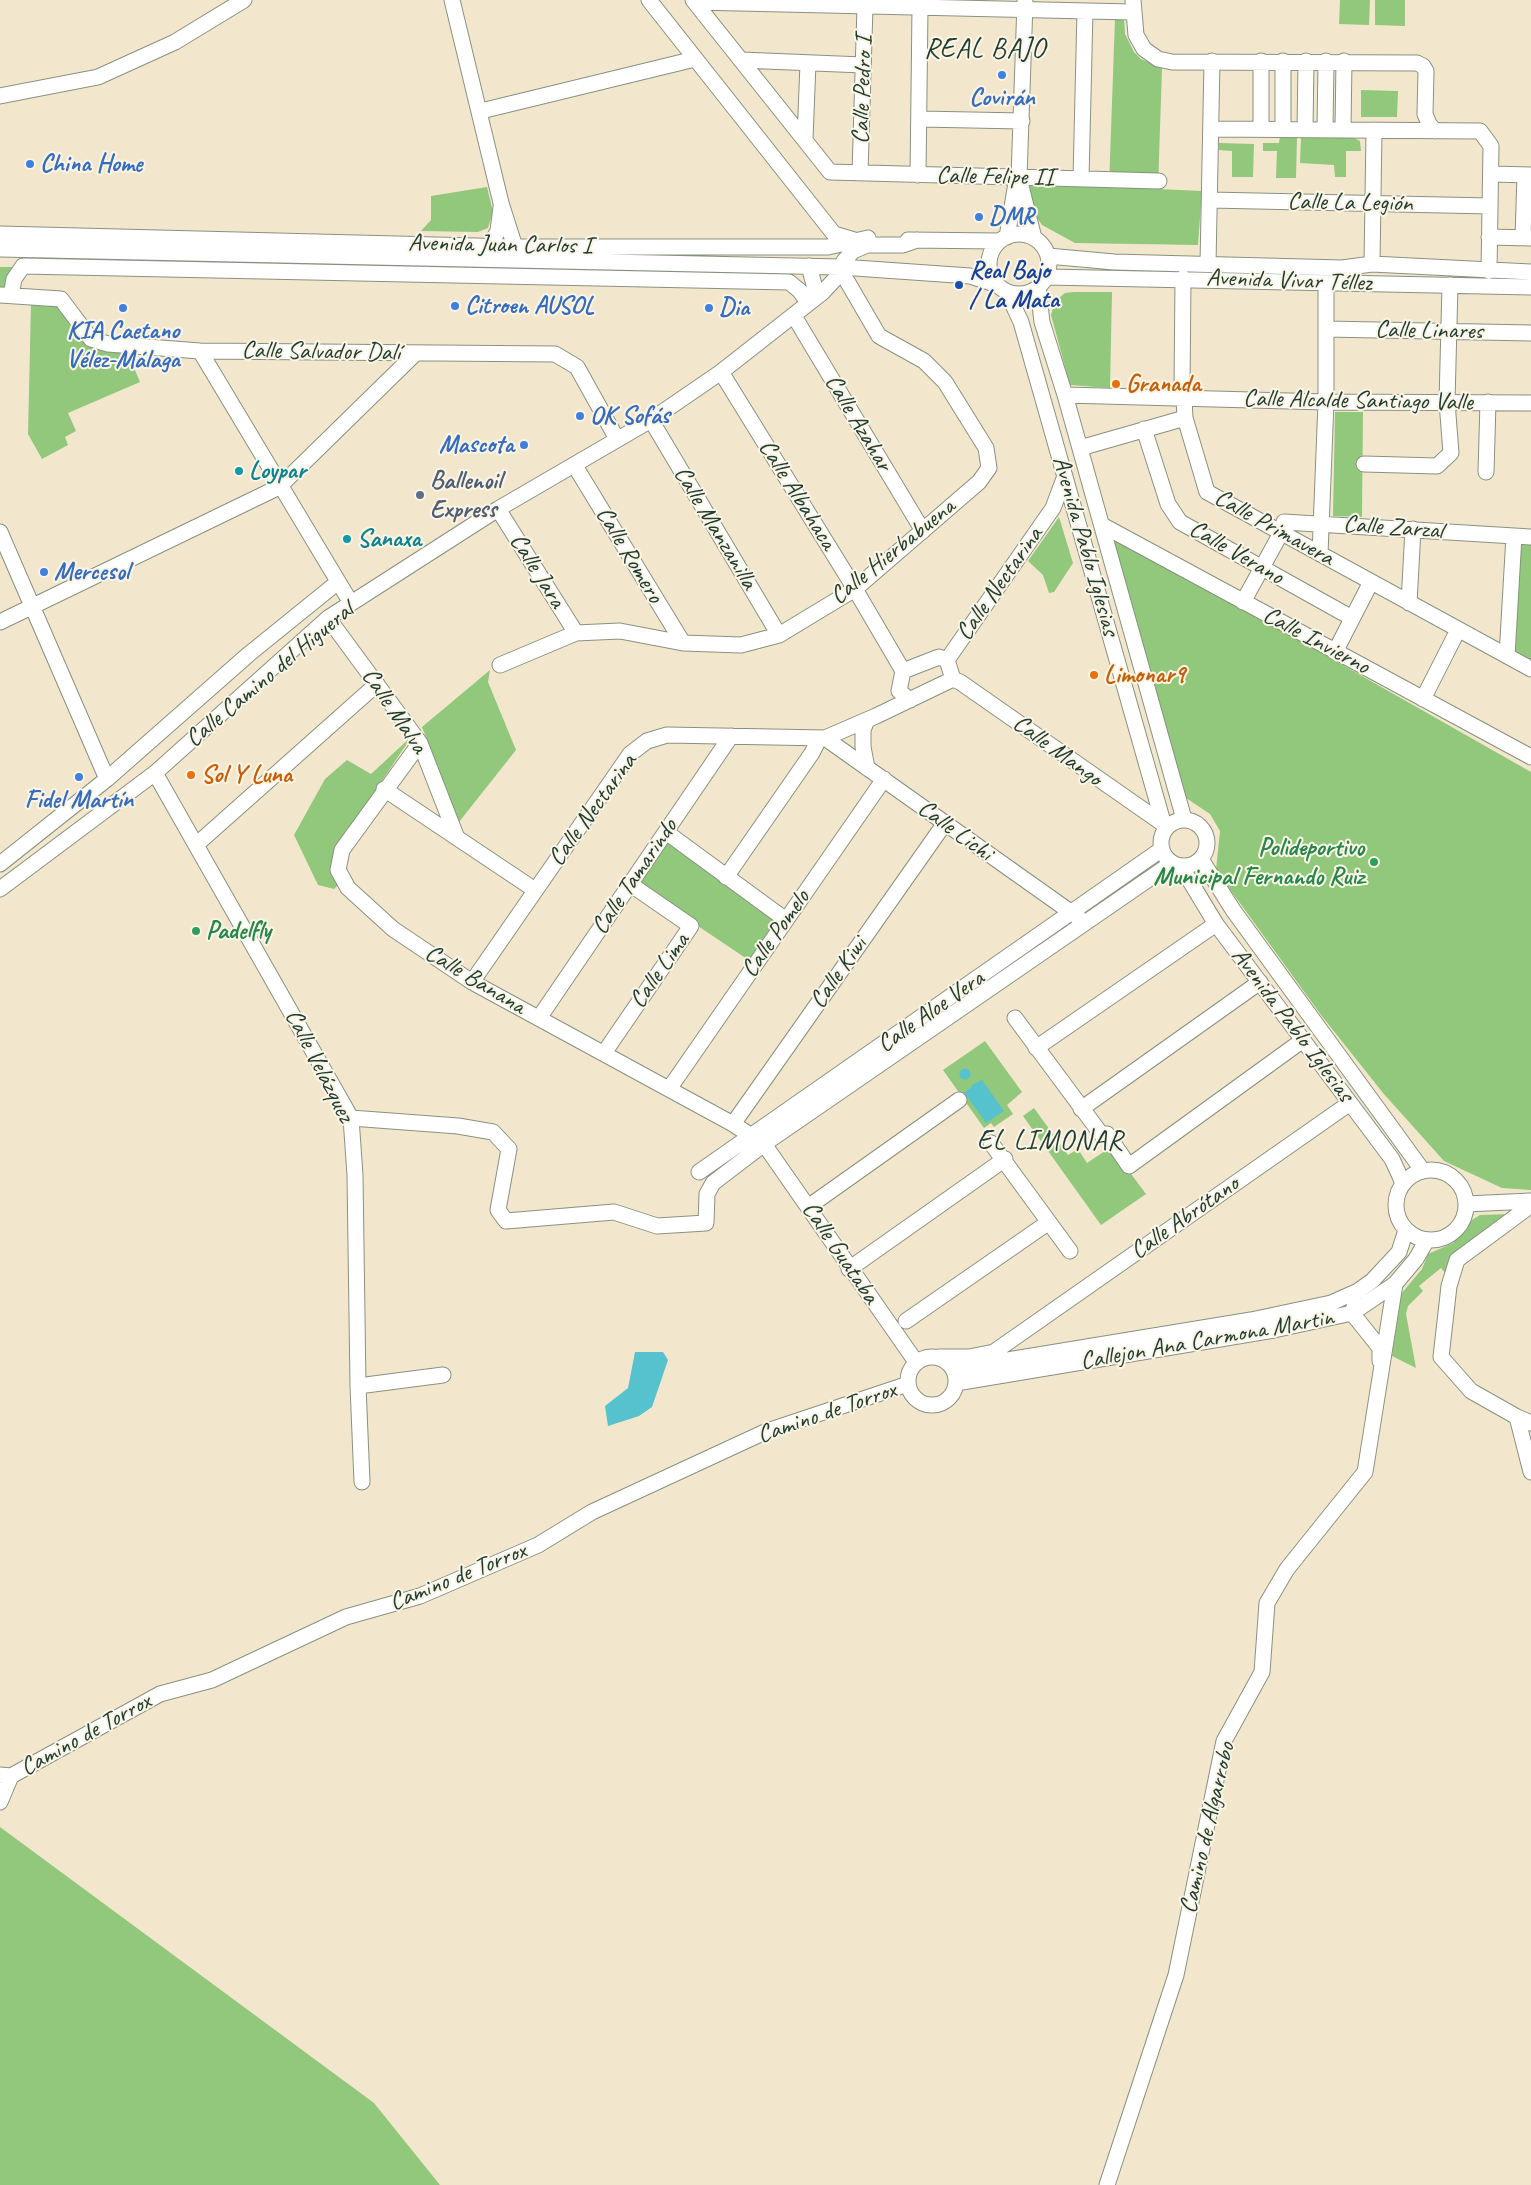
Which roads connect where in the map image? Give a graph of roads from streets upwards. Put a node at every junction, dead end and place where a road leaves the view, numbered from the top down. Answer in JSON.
{"nodes":[{"id":1,"x":244,"y":0,"type":"edge"},
{"id":2,"x":452,"y":0,"type":"edge"},
{"id":3,"x":650,"y":0,"type":"edge"},
{"id":4,"x":694,"y":1,"type":"edge"},
{"id":5,"x":1025,"y":5,"type":"edge"},
{"id":6,"x":865,"y":6,"type":"junction"},
{"id":7,"x":1132,"y":6,"type":"edge"},
{"id":8,"x":920,"y":8,"type":"junction"},
{"id":9,"x":1085,"y":11,"type":"junction"},
{"id":10,"x":695,"y":59,"type":"junction"},
{"id":11,"x":741,"y":60,"type":"junction"},
{"id":12,"x":1260,"y":61,"type":"junction"},
{"id":13,"x":1283,"y":61,"type":"junction"},
{"id":14,"x":1306,"y":61,"type":"junction"},
{"id":15,"x":1326,"y":61,"type":"junction"},
{"id":16,"x":1212,"y":62,"type":"junction"},
{"id":17,"x":1344,"y":62,"type":"junction"},
{"id":18,"x":808,"y":63,"type":"junction"},
{"id":19,"x":863,"y":65,"type":"junction"},
{"id":20,"x":0,"y":96,"type":"edge"},
{"id":21,"x":481,"y":111,"type":"junction"},
{"id":22,"x":920,"y":118,"type":"junction"},
{"id":23,"x":1022,"y":121,"type":"junction"},
{"id":24,"x":1211,"y":129,"type":"junction"},
{"id":25,"x":1261,"y":129,"type":"junction"},
{"id":26,"x":1283,"y":129,"type":"junction"},
{"id":27,"x":1343,"y":129,"type":"junction"},
{"id":28,"x":1304,"y":130,"type":"junction"},
{"id":29,"x":1325,"y":130,"type":"junction"},
{"id":30,"x":1374,"y":130,"type":"junction"},
{"id":31,"x":1435,"y":130,"type":"junction"},
{"id":32,"x":805,"y":140,"type":"junction"},
{"id":33,"x":860,"y":173,"type":"junction"},
{"id":34,"x":1491,"y":174,"type":"junction"},
{"id":35,"x":918,"y":175,"type":"junction"},
{"id":36,"x":1528,"y":175,"type":"edge"},
{"id":37,"x":1019,"y":178,"type":"junction"},
{"id":38,"x":1081,"y":179,"type":"junction"},
{"id":39,"x":1159,"y":181,"type":"dead end"},
{"id":40,"x":1210,"y":200,"type":"junction"},
{"id":41,"x":501,"y":204,"type":"junction"},
{"id":42,"x":1373,"y":204,"type":"junction"},
{"id":43,"x":1490,"y":206,"type":"junction"},
{"id":44,"x":0,"y":234,"type":"edge"},
{"id":45,"x":1489,"y":237,"type":"junction"},
{"id":46,"x":1034,"y":238,"type":"junction"},
{"id":47,"x":1527,"y":238,"type":"edge"},
{"id":48,"x":1003,"y":239,"type":"junction"},
{"id":49,"x":854,"y":240,"type":"junction"},
{"id":50,"x":917,"y":240,"type":"junction"},
{"id":51,"x":490,"y":245,"type":"junction"},
{"id":52,"x":515,"y":247,"type":"junction"},
{"id":53,"x":0,"y":249,"type":"edge"},
{"id":54,"x":1048,"y":256,"type":"junction"},
{"id":55,"x":1208,"y":264,"type":"junction"},
{"id":56,"x":1372,"y":264,"type":"junction"},
{"id":57,"x":809,"y":266,"type":"junction"},
{"id":58,"x":841,"y":267,"type":"junction"},
{"id":59,"x":860,"y":268,"type":"junction"},
{"id":60,"x":1489,"y":271,"type":"junction"},
{"id":61,"x":1531,"y":272,"type":"edge"},
{"id":62,"x":1183,"y":278,"type":"junction"},
{"id":63,"x":847,"y":281,"type":"junction"},
{"id":64,"x":1042,"y":282,"type":"junction"},
{"id":65,"x":1326,"y":282,"type":"junction"},
{"id":66,"x":1450,"y":285,"type":"junction"},
{"id":67,"x":1531,"y":288,"type":"edge"},
{"id":68,"x":1002,"y":289,"type":"junction"},
{"id":69,"x":6,"y":295,"type":"edge"},
{"id":70,"x":816,"y":297,"type":"junction"},
{"id":71,"x":794,"y":316,"type":"junction"},
{"id":72,"x":1326,"y":329,"type":"junction"},
{"id":73,"x":1449,"y":331,"type":"junction"},
{"id":74,"x":1531,"y":333,"type":"edge"},
{"id":75,"x":200,"y":350,"type":"junction"},
{"id":76,"x":416,"y":353,"type":"junction"},
{"id":77,"x":721,"y":372,"type":"junction"},
{"id":78,"x":1065,"y":394,"type":"junction"},
{"id":79,"x":1184,"y":398,"type":"junction"},
{"id":80,"x":1326,"y":402,"type":"junction"},
{"id":81,"x":1447,"y":402,"type":"junction"},
{"id":82,"x":1488,"y":402,"type":"junction"},
{"id":83,"x":1531,"y":403,"type":"edge"},
{"id":84,"x":1185,"y":418,"type":"junction"},
{"id":85,"x":651,"y":420,"type":"junction"},
{"id":86,"x":1144,"y":430,"type":"junction"},
{"id":87,"x":617,"y":439,"type":"junction"},
{"id":88,"x":1080,"y":448,"type":"junction"},
{"id":89,"x":1364,"y":464,"type":"dead end"},
{"id":90,"x":575,"y":466,"type":"junction"},
{"id":91,"x":1486,"y":472,"type":"dead end"},
{"id":92,"x":1065,"y":476,"type":"junction"},
{"id":93,"x":279,"y":487,"type":"junction"},
{"id":94,"x":1053,"y":508,"type":"junction"},
{"id":95,"x":498,"y":510,"type":"junction"},
{"id":96,"x":1075,"y":510,"type":"junction"},
{"id":97,"x":1322,"y":523,"type":"junction"},
{"id":98,"x":1102,"y":525,"type":"junction"},
{"id":99,"x":1413,"y":529,"type":"junction"},
{"id":100,"x":923,"y":531,"type":"junction"},
{"id":101,"x":0,"y":532,"type":"edge"},
{"id":102,"x":1281,"y":533,"type":"junction"},
{"id":103,"x":1514,"y":536,"type":"junction"},
{"id":104,"x":1531,"y":537,"type":"edge"},
{"id":105,"x":1320,"y":554,"type":"junction"},
{"id":106,"x":1261,"y":568,"type":"junction"},
{"id":107,"x":338,"y":582,"type":"junction"},
{"id":108,"x":1371,"y":582,"type":"junction"},
{"id":109,"x":855,"y":589,"type":"junction"},
{"id":110,"x":1243,"y":602,"type":"junction"},
{"id":111,"x":1409,"y":603,"type":"junction"},
{"id":112,"x":351,"y":604,"type":"junction"},
{"id":113,"x":33,"y":608,"type":"junction"},
{"id":114,"x":328,"y":618,"type":"junction"},
{"id":115,"x":1352,"y":618,"type":"junction"},
{"id":116,"x":0,"y":622,"type":"edge"},
{"id":117,"x":1458,"y":630,"type":"junction"},
{"id":118,"x":576,"y":633,"type":"junction"},
{"id":119,"x":779,"y":635,"type":"junction"},
{"id":120,"x":683,"y":644,"type":"junction"},
{"id":121,"x":1335,"y":652,"type":"junction"},
{"id":122,"x":1506,"y":656,"type":"junction"},
{"id":123,"x":947,"y":660,"type":"junction"},
{"id":124,"x":500,"y":665,"type":"dead end"},
{"id":125,"x":1531,"y":669,"type":"edge"},
{"id":126,"x":903,"y":671,"type":"junction"},
{"id":127,"x":953,"y":679,"type":"junction"},
{"id":128,"x":377,"y":684,"type":"junction"},
{"id":129,"x":1423,"y":699,"type":"junction"},
{"id":130,"x":910,"y":700,"type":"junction"},
{"id":131,"x":867,"y":720,"type":"junction"},
{"id":132,"x":731,"y":736,"type":"junction"},
{"id":133,"x":822,"y":738,"type":"junction"},
{"id":134,"x":420,"y":743,"type":"junction"},
{"id":135,"x":1531,"y":757,"type":"edge"},
{"id":136,"x":867,"y":768,"type":"junction"},
{"id":137,"x":155,"y":773,"type":"junction"},
{"id":138,"x":107,"y":779,"type":"junction"},
{"id":139,"x":884,"y":779,"type":"junction"},
{"id":140,"x":1151,"y":784,"type":"junction"},
{"id":141,"x":384,"y":789,"type":"junction"},
{"id":142,"x":1125,"y":799,"type":"junction"},
{"id":143,"x":1184,"y":819,"type":"junction"},
{"id":144,"x":945,"y":823,"type":"junction"},
{"id":145,"x":1163,"y":826,"type":"junction"},
{"id":146,"x":666,"y":832,"type":"junction"},
{"id":147,"x":457,"y":838,"type":"junction"},
{"id":148,"x":196,"y":845,"type":"junction"},
{"id":149,"x":1162,"y":849,"type":"junction"},
{"id":150,"x":1201,"y":859,"type":"junction"},
{"id":151,"x":0,"y":863,"type":"edge"},
{"id":152,"x":1177,"y":864,"type":"junction"},
{"id":153,"x":726,"y":876,"type":"junction"},
{"id":154,"x":6,"y":884,"type":"edge"},
{"id":155,"x":630,"y":884,"type":"junction"},
{"id":156,"x":535,"y":890,"type":"junction"},
{"id":157,"x":1071,"y":914,"type":"junction"},
{"id":158,"x":786,"y":920,"type":"junction"},
{"id":159,"x":1085,"y":922,"type":"junction"},
{"id":160,"x":1216,"y":924,"type":"junction"},
{"id":161,"x":472,"y":982,"type":"junction"},
{"id":162,"x":1260,"y":982,"type":"junction"},
{"id":163,"x":539,"y":1018,"type":"junction"},
{"id":164,"x":1015,"y":1018,"type":"dead end"},
{"id":165,"x":1303,"y":1040,"type":"junction"},
{"id":166,"x":1036,"y":1048,"type":"junction"},
{"id":167,"x":604,"y":1053,"type":"junction"},
{"id":168,"x":669,"y":1089,"type":"junction"},
{"id":169,"x":959,"y":1100,"type":"dead end"},
{"id":170,"x":1350,"y":1103,"type":"junction"},
{"id":171,"x":1081,"y":1109,"type":"junction"},
{"id":172,"x":351,"y":1118,"type":"junction"},
{"id":173,"x":734,"y":1124,"type":"junction"},
{"id":174,"x":758,"y":1140,"type":"junction"},
{"id":175,"x":991,"y":1142,"type":"dead end"},
{"id":176,"x":1005,"y":1159,"type":"junction"},
{"id":177,"x":1423,"y":1170,"type":"junction"},
{"id":178,"x":699,"y":1172,"type":"dead end"},
{"id":179,"x":1403,"y":1183,"type":"junction"},
{"id":180,"x":1529,"y":1201,"type":"edge"},
{"id":181,"x":1466,"y":1204,"type":"junction"},
{"id":182,"x":808,"y":1207,"type":"junction"},
{"id":183,"x":1049,"y":1222,"type":"junction"},
{"id":184,"x":1406,"y":1230,"type":"junction"},
{"id":185,"x":1427,"y":1240,"type":"junction"},
{"id":186,"x":1070,"y":1250,"type":"dead end"},
{"id":187,"x":849,"y":1269,"type":"junction"},
{"id":188,"x":1395,"y":1284,"type":"junction"},
{"id":189,"x":1358,"y":1291,"type":"junction"},
{"id":190,"x":1352,"y":1313,"type":"junction"},
{"id":191,"x":906,"y":1321,"type":"dead end"},
{"id":192,"x":1019,"y":1334,"type":"junction"},
{"id":193,"x":939,"y":1357,"type":"junction"},
{"id":194,"x":1024,"y":1357,"type":"junction"},
{"id":195,"x":916,"y":1362,"type":"junction"},
{"id":196,"x":443,"y":1375,"type":"dead end"},
{"id":197,"x":955,"y":1376,"type":"junction"},
{"id":198,"x":1380,"y":1381,"type":"junction"},
{"id":199,"x":908,"y":1384,"type":"junction"},
{"id":200,"x":358,"y":1386,"type":"junction"},
{"id":201,"x":1524,"y":1420,"type":"edge"},
{"id":202,"x":1531,"y":1472,"type":"edge"},
{"id":203,"x":362,"y":1482,"type":"dead end"},
{"id":204,"x":6,"y":1776,"type":"edge"},
{"id":205,"x":0,"y":1802,"type":"edge"},
{"id":206,"x":1107,"y":2185,"type":"edge"}],
"edges":[{"from":1,"to":20,"type":"street"},
{"from":2,"to":21,"type":"street"},
{"from":3,"to":10,"type":"street"},
{"from":4,"to":6,"type":"street"},
{"from":4,"to":11,"type":"street"},
{"from":5,"to":8,"type":"street"},
{"from":5,"to":9,"type":"street"},
{"from":5,"to":23,"type":"street"},
{"from":6,"to":8,"type":"street"},
{"from":6,"to":19,"type":"street","name":"Calle Pedro I"},
{"from":7,"to":9,"type":"street"},
{"from":7,"to":16,"type":"street"},
{"from":8,"to":22,"type":"street"},
{"from":9,"to":38,"type":"street"},
{"from":10,"to":21,"type":"street"},
{"from":10,"to":49,"type":"street"},
{"from":11,"to":18,"type":"street"},
{"from":11,"to":32,"type":"street"},
{"from":12,"to":13,"type":"street"},
{"from":12,"to":16,"type":"street"},
{"from":12,"to":25,"type":"street"},
{"from":13,"to":14,"type":"street"},
{"from":13,"to":26,"type":"street"},
{"from":14,"to":15,"type":"street"},
{"from":14,"to":28,"type":"street"},
{"from":15,"to":17,"type":"street"},
{"from":15,"to":29,"type":"street"},
{"from":16,"to":24,"type":"street"},
{"from":17,"to":27,"type":"street"},
{"from":17,"to":31,"type":"street"},
{"from":18,"to":19,"type":"street"},
{"from":18,"to":32,"type":"street"},
{"from":19,"to":33,"type":"street","name":"Calle Pedro I"},
{"from":21,"to":41,"type":"street"},
{"from":22,"to":23,"type":"street"},
{"from":22,"to":35,"type":"street"},
{"from":23,"to":37,"type":"street"},
{"from":24,"to":25,"type":"street"},
{"from":24,"to":40,"type":"street"},
{"from":25,"to":26,"type":"street"},
{"from":26,"to":28,"type":"street"},
{"from":27,"to":29,"type":"street"},
{"from":27,"to":30,"type":"street"},
{"from":28,"to":29,"type":"street"},
{"from":30,"to":31,"type":"street"},
{"from":30,"to":42,"type":"street"},
{"from":31,"to":34,"type":"street"},
{"from":32,"to":33,"type":"street","name":"Calle Felipe II"},
{"from":33,"to":35,"type":"street","name":"Calle Felipe II"},
{"from":34,"to":36,"type":"street"},
{"from":34,"to":43,"type":"street"},
{"from":35,"to":37,"type":"street","name":"Calle Felipe II"},
{"from":36,"to":47,"type":"street"},
{"from":37,"to":38,"type":"street","name":"Calle Felipe II"},
{"from":37,"to":46,"type":"street"},
{"from":37,"to":48,"type":"street"},
{"from":38,"to":39,"type":"street","name":"Calle Felipe II"},
{"from":40,"to":42,"type":"street","name":"Calle La Legión"},
{"from":40,"to":55,"type":"street"},
{"from":41,"to":51,"type":"street"},
{"from":41,"to":52,"type":"street"},
{"from":42,"to":43,"type":"street","name":"Calle La Legión"},
{"from":42,"to":56,"type":"street"},
{"from":43,"to":45,"type":"street"},
{"from":44,"to":51,"type":"street","name":"Avenida Juan Carlos I"},
{"from":45,"to":47,"type":"street"},
{"from":45,"to":60,"type":"street"},
{"from":46,"to":48,"type":"street"},
{"from":46,"to":54,"type":"street"},
{"from":48,"to":50,"type":"street","name":"Avenida Juan Carlos I"},
{"from":48,"to":68,"type":"street"},
{"from":49,"to":50,"type":"street","name":"Avenida Juan Carlos I"},
{"from":49,"to":52,"type":"street","name":"Avenida Juan Carlos I"},
{"from":50,"to":58,"type":"street","name":"Calle Camino del Higueral"},
{"from":51,"to":52,"type":"street","name":"Avenida Juan Carlos I"},
{"from":53,"to":57,"type":"street","name":"Avenida Juan Carlos I"},
{"from":54,"to":55,"type":"street","name":"Avenida Vivar Téllez"},
{"from":54,"to":64,"type":"street"},
{"from":55,"to":56,"type":"street","name":"Avenida Vivar Téllez"},
{"from":56,"to":60,"type":"street","name":"Avenida Vivar Téllez"},
{"from":57,"to":58,"type":"street","name":"Avenida Juan Carlos I"},
{"from":57,"to":70,"type":"street"},
{"from":58,"to":59,"type":"street","name":"Avenida Juan Carlos I"},
{"from":58,"to":70,"type":"street","name":"Calle Camino del Higueral"},
{"from":59,"to":63,"type":"street","name":"Calle Camino del Higueral"},
{"from":59,"to":68,"type":"street","name":"Avenida Juan Carlos I"},
{"from":60,"to":61,"type":"street","name":"Avenida Vivar Téllez"},
{"from":62,"to":64,"type":"street","name":"Avenida Vivar Téllez"},
{"from":62,"to":65,"type":"street","name":"Avenida Vivar Téllez"},
{"from":62,"to":79,"type":"street","name":"Calle Primavera"},
{"from":63,"to":70,"type":"street","name":"Calle Camino del Higueral"},
{"from":63,"to":100,"type":"street","name":"Calle Hierbabuena"},
{"from":64,"to":68,"type":"street"},
{"from":64,"to":78,"type":"street","name":"Avenida Pablo Iglesias"},
{"from":65,"to":66,"type":"street","name":"Avenida Vivar Téllez"},
{"from":65,"to":72,"type":"street"},
{"from":66,"to":67,"type":"street","name":"Avenida Vivar Téllez"},
{"from":66,"to":73,"type":"street"},
{"from":68,"to":92,"type":"street","name":"Avenida Pablo Iglesias"},
{"from":69,"to":70,"type":"street"},
{"from":69,"to":75,"type":"street","name":"Calle Salvador Dalí"},
{"from":70,"to":71,"type":"street","name":"Calle Camino del Higueral"},
{"from":71,"to":77,"type":"street","name":"Calle Camino del Higueral"},
{"from":71,"to":100,"type":"street","name":"Calle Azahar"},
{"from":72,"to":73,"type":"street","name":"Calle Linares"},
{"from":72,"to":80,"type":"street"},
{"from":73,"to":74,"type":"street","name":"Calle Linares"},
{"from":73,"to":81,"type":"street"},
{"from":75,"to":76,"type":"street","name":"Calle Salvador Dalí"},
{"from":75,"to":93,"type":"street"},
{"from":76,"to":87,"type":"street","name":"Calle Salvador Dalí"},
{"from":76,"to":93,"type":"street"},
{"from":77,"to":85,"type":"street","name":"Calle Camino del Higueral"},
{"from":77,"to":109,"type":"street","name":"Calle Albahaca"},
{"from":78,"to":79,"type":"street","name":"Calle Alcalde Santiago Valle"},
{"from":78,"to":88,"type":"street","name":"Avenida Pablo Iglesias"},
{"from":79,"to":80,"type":"street","name":"Calle Alcalde Santiago Valle"},
{"from":79,"to":84,"type":"street","name":"Calle Primavera"},
{"from":80,"to":81,"type":"street","name":"Calle Alcalde Santiago Valle"},
{"from":80,"to":97,"type":"street"},
{"from":81,"to":82,"type":"street","name":"Calle Alcalde Santiago Valle"},
{"from":81,"to":89,"type":"street"},
{"from":82,"to":83,"type":"street","name":"Calle Alcalde Santiago Valle"},
{"from":82,"to":91,"type":"street"},
{"from":84,"to":86,"type":"street"},
{"from":84,"to":102,"type":"street","name":"Calle Primavera"},
{"from":85,"to":87,"type":"street","name":"Calle Camino del Higueral"},
{"from":85,"to":119,"type":"street","name":"Calle Manzanilla"},
{"from":86,"to":88,"type":"street"},
{"from":86,"to":106,"type":"street","name":"Calle Verano"},
{"from":87,"to":90,"type":"street","name":"Calle Camino del Higueral"},
{"from":88,"to":98,"type":"street","name":"Avenida Pablo Iglesias"},
{"from":90,"to":95,"type":"street","name":"Calle Camino del Higueral"},
{"from":90,"to":120,"type":"street","name":"Calle Romero"},
{"from":92,"to":94,"type":"street","name":"Calle Nectarina"},
{"from":92,"to":96,"type":"street","name":"Avenida Pablo Iglesias"},
{"from":93,"to":107,"type":"street"},
{"from":93,"to":113,"type":"street"},
{"from":94,"to":96,"type":"street"},
{"from":94,"to":123,"type":"street","name":"Calle Nectarina"},
{"from":95,"to":112,"type":"street","name":"Calle Camino del Higueral"},
{"from":95,"to":118,"type":"street","name":"Calle Jara"},
{"from":96,"to":140,"type":"street","name":"Avenida Pablo Iglesias"},
{"from":97,"to":99,"type":"street","name":"Calle Zarzal"},
{"from":97,"to":102,"type":"street","name":"Calle Zarzal"},
{"from":97,"to":105,"type":"street"},
{"from":98,"to":110,"type":"street","name":"Calle Invierno"},
{"from":98,"to":143,"type":"street","name":"Avenida Pablo Iglesias"},
{"from":99,"to":103,"type":"street","name":"Calle Zarzal"},
{"from":99,"to":111,"type":"street"},
{"from":100,"to":109,"type":"street","name":"Calle Hierbabuena"},
{"from":101,"to":113,"type":"street"},
{"from":102,"to":105,"type":"street","name":"Calle Primavera"},
{"from":102,"to":106,"type":"street","name":"Calle Zarzal"},
{"from":103,"to":104,"type":"street","name":"Calle Zarzal"},
{"from":103,"to":122,"type":"street"},
{"from":105,"to":108,"type":"street","name":"Calle Primavera"},
{"from":106,"to":110,"type":"street","name":"Calle Zarzal"},
{"from":106,"to":115,"type":"street","name":"Calle Verano"},
{"from":107,"to":112,"type":"street"},
{"from":107,"to":138,"type":"street","name":"Calle Camino del Higueral"},
{"from":108,"to":111,"type":"street","name":"Calle Primavera"},
{"from":108,"to":115,"type":"street"},
{"from":109,"to":119,"type":"street","name":"Calle Hierbabuena"},
{"from":109,"to":126,"type":"street","name":"Calle Albahaca"},
{"from":110,"to":121,"type":"street","name":"Calle Invierno"},
{"from":111,"to":117,"type":"street","name":"Calle Primavera"},
{"from":112,"to":114,"type":"street","name":"Calle Camino del Higueral"},
{"from":113,"to":116,"type":"street"},
{"from":113,"to":138,"type":"street"},
{"from":114,"to":128,"type":"street","name":"Calle Malva"},
{"from":114,"to":137,"type":"street","name":"Calle Camino del Higueral"},
{"from":115,"to":121,"type":"street"},
{"from":117,"to":122,"type":"street","name":"Calle Primavera"},
{"from":117,"to":129,"type":"street"},
{"from":118,"to":120,"type":"street","name":"Calle Hierbabuena"},
{"from":118,"to":124,"type":"street","name":"Calle Hierbabuena"},
{"from":119,"to":120,"type":"street","name":"Calle Hierbabuena"},
{"from":121,"to":129,"type":"street","name":"Calle Invierno"},
{"from":122,"to":125,"type":"street","name":"Calle Primavera"},
{"from":123,"to":126,"type":"street"},
{"from":123,"to":127,"type":"street"},
{"from":126,"to":130,"type":"street"},
{"from":127,"to":130,"type":"street","name":"Calle Nectarina"},
{"from":127,"to":142,"type":"street","name":"Calle Mango"},
{"from":128,"to":134,"type":"street","name":"Calle Malva"},
{"from":128,"to":148,"type":"street"},
{"from":129,"to":135,"type":"street","name":"Calle Invierno"},
{"from":130,"to":131,"type":"street","name":"Calle Nectarina"},
{"from":131,"to":133,"type":"street","name":"Calle Nectarina"},
{"from":131,"to":136,"type":"street"},
{"from":132,"to":133,"type":"street","name":"Calle Nectarina"},
{"from":132,"to":146,"type":"street","name":"Calle Tamarindo"},
{"from":132,"to":156,"type":"street","name":"Calle Nectarina"},
{"from":133,"to":136,"type":"street","name":"Calle Lichi"},
{"from":133,"to":153,"type":"street"},
{"from":134,"to":141,"type":"street","name":"Calle Banana"},
{"from":134,"to":147,"type":"street","name":"Calle Malva"},
{"from":136,"to":139,"type":"street","name":"Calle Lichi"},
{"from":137,"to":148,"type":"street","name":"Calle Velázquez"},
{"from":137,"to":154,"type":"street","name":"Calle Camino del Higueral"},
{"from":138,"to":151,"type":"street","name":"Calle Camino del Higueral"},
{"from":139,"to":144,"type":"street","name":"Calle Lichi"},
{"from":139,"to":158,"type":"street","name":"Calle Pomelo"},
{"from":140,"to":142,"type":"street"},
{"from":140,"to":145,"type":"street","name":"Avenida Pablo Iglesias"},
{"from":141,"to":147,"type":"street"},
{"from":141,"to":161,"type":"street","name":"Calle Banana"},
{"from":142,"to":145,"type":"street","name":"Calle Mango"},
{"from":143,"to":145,"type":"street"},
{"from":143,"to":150,"type":"street"},
{"from":144,"to":157,"type":"street","name":"Calle Lichi"},
{"from":144,"to":173,"type":"street","name":"Calle Kiwi"},
{"from":145,"to":149,"type":"street"},
{"from":146,"to":153,"type":"street"},
{"from":146,"to":155,"type":"street","name":"Calle Tamarindo"},
{"from":147,"to":156,"type":"street"},
{"from":148,"to":172,"type":"street","name":"Calle Velázquez"},
{"from":149,"to":152,"type":"street"},
{"from":149,"to":157,"type":"street","name":"Calle Aloe Vera"},
{"from":150,"to":152,"type":"street"},
{"from":150,"to":177,"type":"street","name":"Avenida Pablo Iglesias"},
{"from":151,"to":154,"type":"street"},
{"from":152,"to":159,"type":"street","name":"Calle Aloe Vera"},
{"from":152,"to":160,"type":"street","name":"Avenida Pablo Iglesias"},
{"from":153,"to":158,"type":"street"},
{"from":155,"to":163,"type":"street","name":"Calle Tamarindo"},
{"from":155,"to":167,"type":"street","name":"Calle Lima"},
{"from":156,"to":161,"type":"street","name":"Calle Nectarina"},
{"from":157,"to":159,"type":"street","name":"Calle Lichi"},
{"from":157,"to":174,"type":"street","name":"Calle Aloe Vera"},
{"from":158,"to":168,"type":"street","name":"Calle Pomelo"},
{"from":159,"to":174,"type":"street","name":"Calle Aloe Vera"},
{"from":160,"to":162,"type":"street","name":"Avenida Pablo Iglesias"},
{"from":160,"to":166,"type":"street"},
{"from":161,"to":163,"type":"street","name":"Calle Banana"},
{"from":162,"to":165,"type":"street","name":"Avenida Pablo Iglesias"},
{"from":162,"to":171,"type":"street"},
{"from":163,"to":167,"type":"street","name":"Calle Banana"},
{"from":164,"to":166,"type":"street"},
{"from":165,"to":170,"type":"street","name":"Avenida Pablo Iglesias"},
{"from":165,"to":171,"type":"street"},
{"from":166,"to":171,"type":"street"},
{"from":167,"to":168,"type":"street","name":"Calle Banana"},
{"from":168,"to":173,"type":"street","name":"Calle Banana"},
{"from":169,"to":182,"type":"street"},
{"from":170,"to":179,"type":"street","name":"Avenida Pablo Iglesias"},
{"from":170,"to":192,"type":"street","name":"Calle Abrótano"},
{"from":172,"to":174,"type":"street","name":"Calle Aloe Vera"},
{"from":172,"to":200,"type":"street","name":"Calle Velázquez"},
{"from":173,"to":174,"type":"street","name":"Calle Banana"},
{"from":174,"to":178,"type":"street","name":"Calle Aloe Vera"},
{"from":174,"to":182,"type":"street","name":"Calle Guataba"},
{"from":175,"to":176,"type":"street"},
{"from":176,"to":183,"type":"street"},
{"from":176,"to":187,"type":"street"},
{"from":177,"to":179,"type":"street"},
{"from":177,"to":181,"type":"street"},
{"from":179,"to":184,"type":"street"},
{"from":180,"to":181,"type":"street"},
{"from":180,"to":201,"type":"street"},
{"from":181,"to":185,"type":"street"},
{"from":182,"to":187,"type":"street","name":"Calle Guataba"},
{"from":183,"to":186,"type":"street"},
{"from":183,"to":191,"type":"street"},
{"from":184,"to":185,"type":"street"},
{"from":184,"to":189,"type":"street","name":"Callejon Ana Carmona Martin"},
{"from":185,"to":188,"type":"street","name":"Callejon Ana Carmona Martin"},
{"from":187,"to":195,"type":"street","name":"Calle Guataba"},
{"from":188,"to":190,"type":"street","name":"Callejon Ana Carmona Martin"},
{"from":188,"to":198,"type":"street","name":"Camino de Algarrobo"},
{"from":189,"to":190,"type":"street"},
{"from":189,"to":194,"type":"street","name":"Callejon Ana Carmona Martin"},
{"from":190,"to":197,"type":"street","name":"Callejon Ana Carmona Martin"},
{"from":190,"to":198,"type":"street","name":"Camino de Algarrobo"},
{"from":192,"to":193,"type":"street","name":"Calle Abrótano"},
{"from":192,"to":194,"type":"street"},
{"from":193,"to":195,"type":"street"},
{"from":193,"to":197,"type":"street"},
{"from":194,"to":197,"type":"street","name":"Callejon Ana Carmona Martin"},
{"from":195,"to":199,"type":"street"},
{"from":196,"to":200,"type":"street"},
{"from":197,"to":199,"type":"street"},
{"from":198,"to":206,"type":"street","name":"Camino de Algarrobo"},
{"from":199,"to":204,"type":"street","name":"Camino de Torrox"},
{"from":200,"to":203,"type":"street","name":"Calle Velázquez"},
{"from":201,"to":202,"type":"street"},
{"from":204,"to":205,"type":"street","name":"Camino de Torrox"}]}
